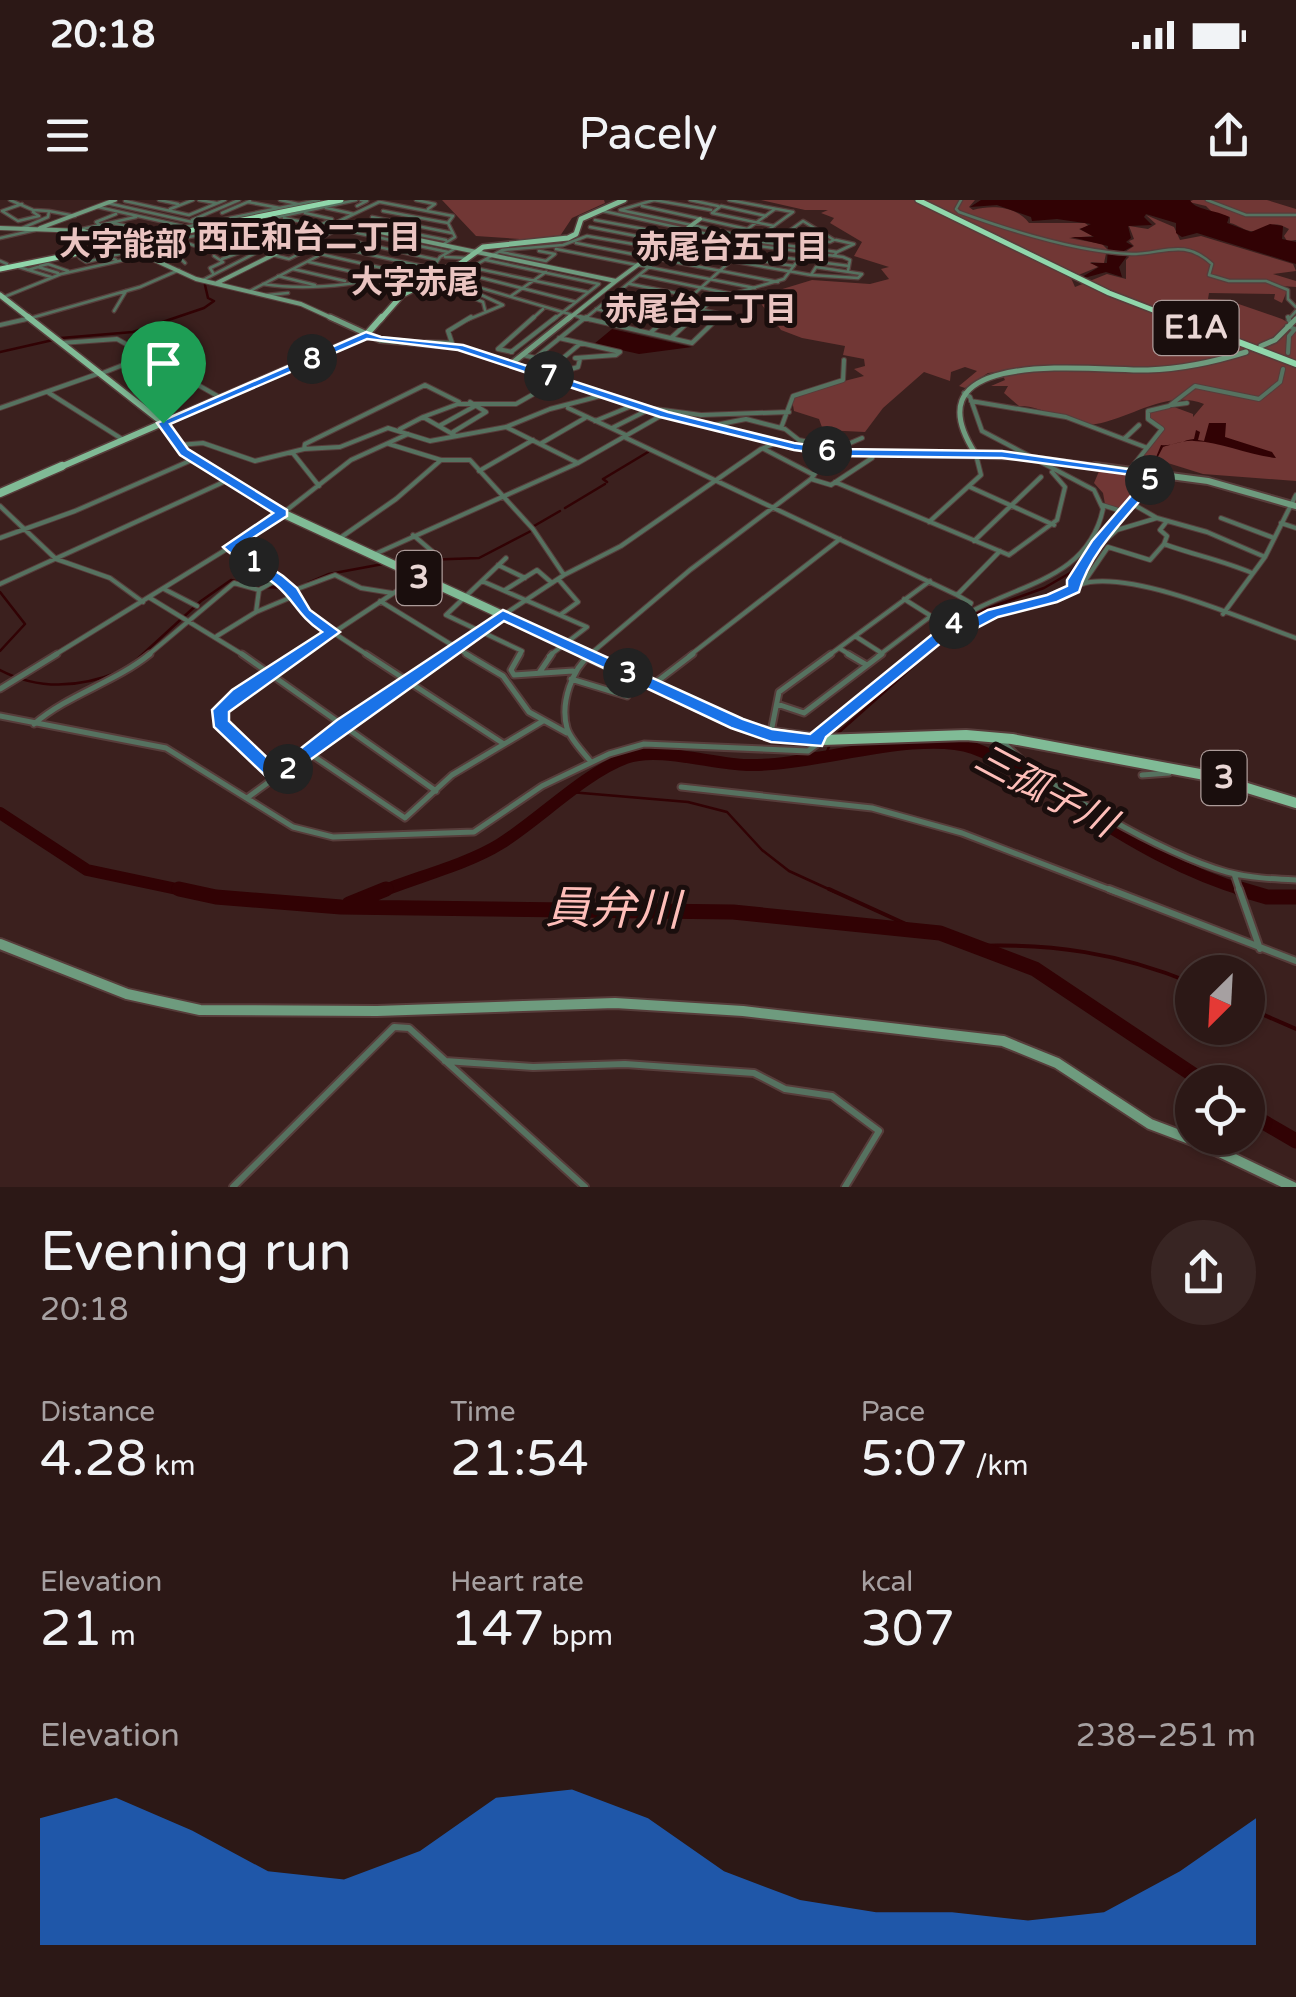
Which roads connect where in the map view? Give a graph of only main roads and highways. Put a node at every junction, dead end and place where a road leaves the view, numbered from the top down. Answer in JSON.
{"nodes":[{"id":1,"x":624,"y":200,"type":"edge"},
{"id":2,"x":918,"y":200,"type":"edge"},
{"id":3,"x":927,"y":200,"type":"edge"},
{"id":4,"x":340,"y":201,"type":"edge"},
{"id":5,"x":2,"y":265,"type":"edge"},
{"id":6,"x":1064,"y":271,"type":"junction"},
{"id":7,"x":2,"y":296,"type":"edge"},
{"id":8,"x":366,"y":335,"type":"joint"},
{"id":9,"x":1296,"y":363,"type":"edge"},
{"id":10,"x":163,"y":423,"type":"junction"},
{"id":11,"x":0,"y":493,"type":"edge"},
{"id":12,"x":1296,"y":806,"type":"edge"}],
"edges":[{"from":1,"to":8,"type":"main road"},
{"from":2,"to":6,"type":"highway","number":"E1A"},
{"from":3,"to":6,"type":"highway","number":"E1A"},
{"from":4,"to":5,"type":"highway"},
{"from":6,"to":9,"type":"highway","number":"E1A"},
{"from":7,"to":10,"type":"main road","number":"3"},
{"from":8,"to":10,"type":"main road"},
{"from":10,"to":11,"type":"main road"},
{"from":10,"to":12,"type":"main road","number":"3"}]}
